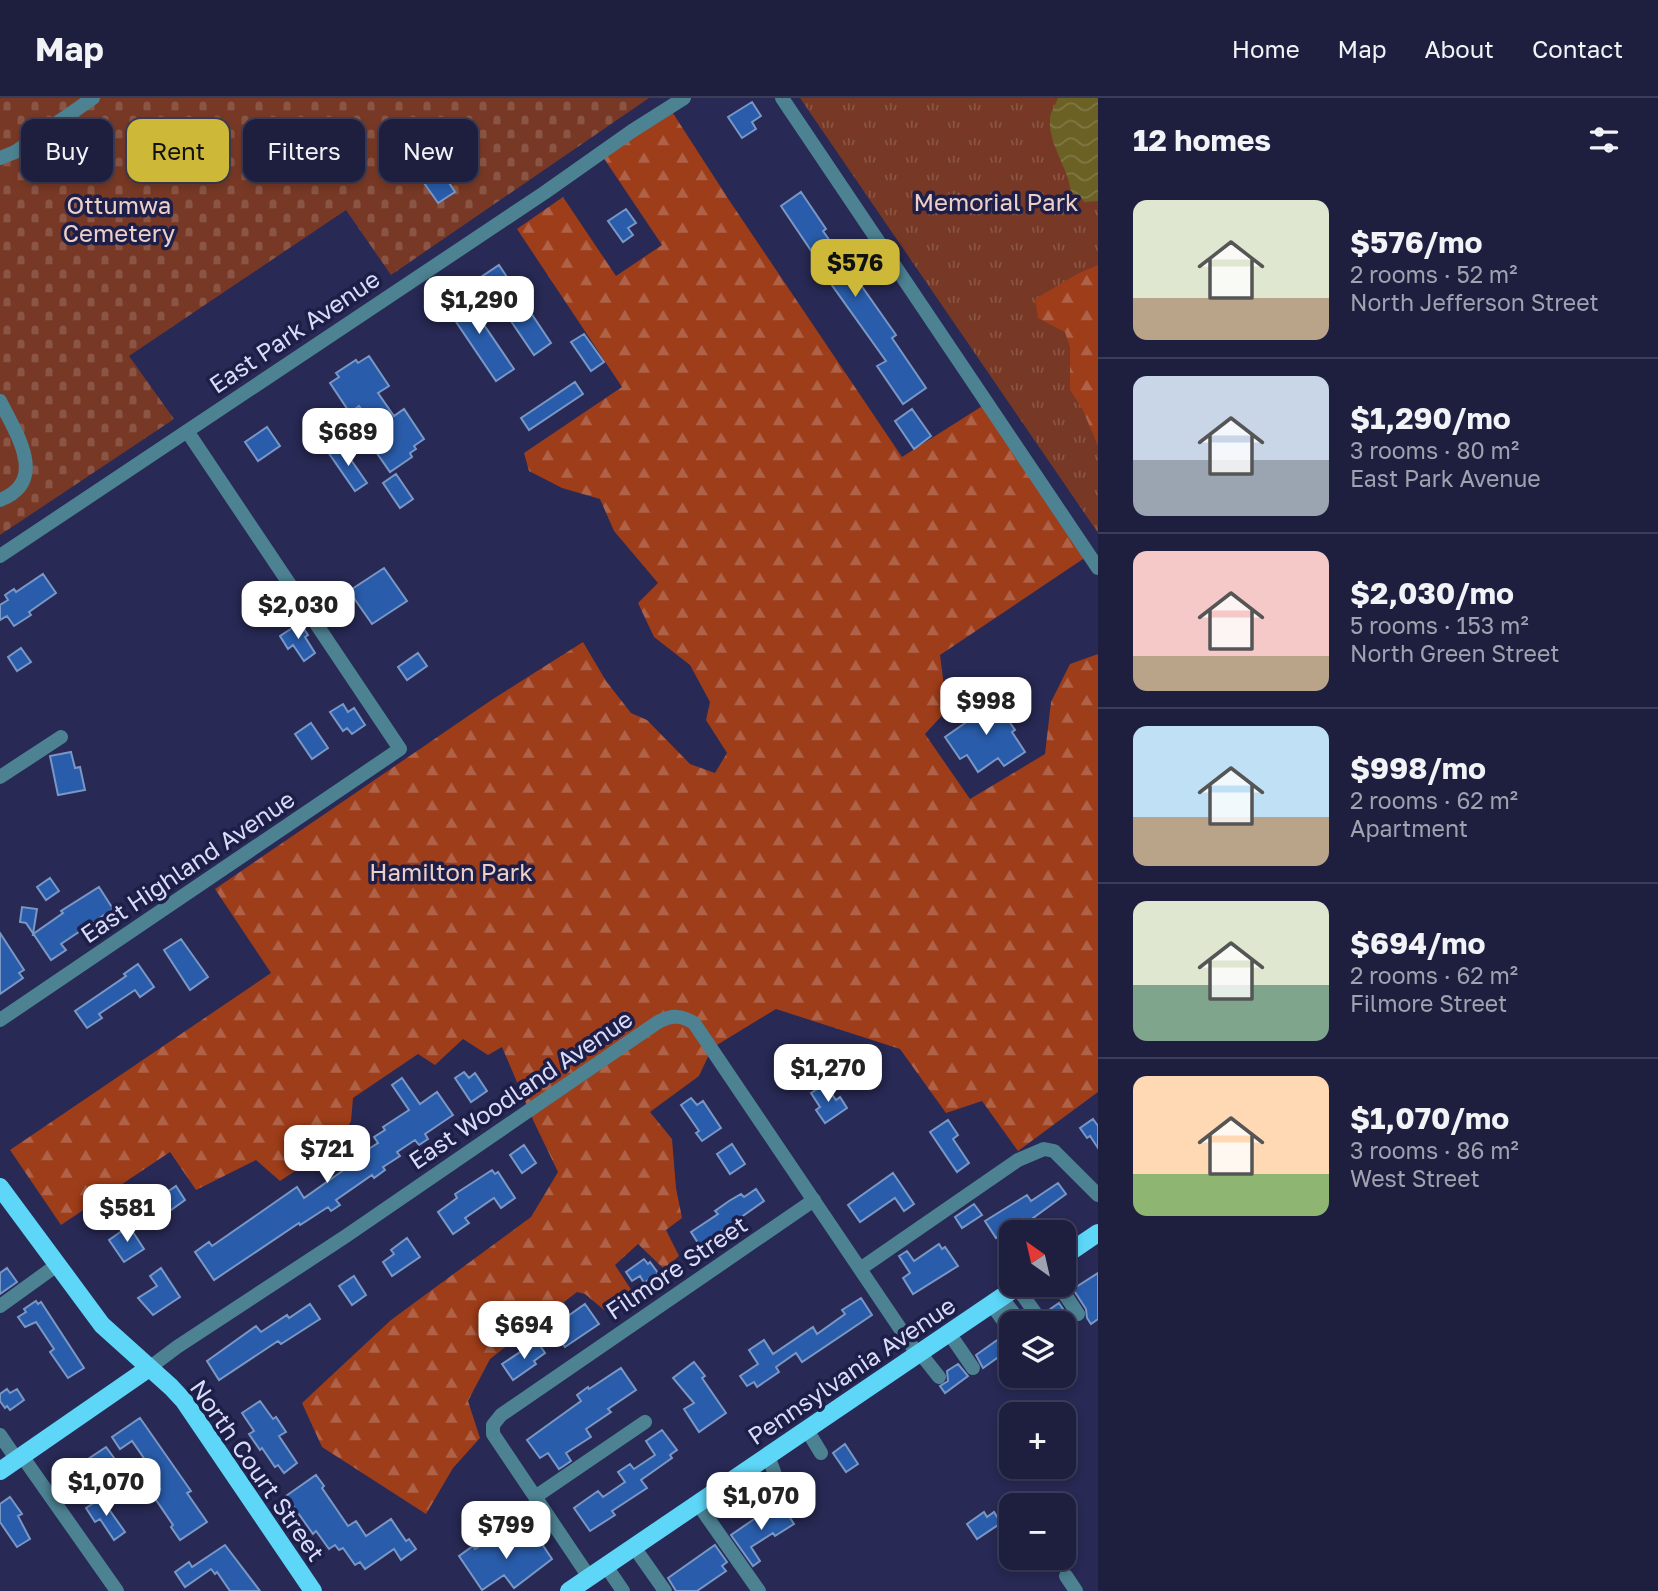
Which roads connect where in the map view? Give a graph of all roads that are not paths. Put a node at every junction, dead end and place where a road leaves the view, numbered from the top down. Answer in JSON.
{"nodes":[{"id":1,"x":93,"y":98,"type":"edge"},
{"id":2,"x":684,"y":98,"type":"edge"},
{"id":3,"x":782,"y":98,"type":"edge"},
{"id":4,"x":0,"y":158,"type":"edge"},
{"id":5,"x":0,"y":401,"type":"edge"},
{"id":6,"x":187,"y":431,"type":"junction"},
{"id":7,"x":0,"y":500,"type":"edge"},
{"id":8,"x":0,"y":556,"type":"edge"},
{"id":9,"x":1098,"y":568,"type":"edge"},
{"id":10,"x":61,"y":737,"type":"dead end"},
{"id":11,"x":0,"y":776,"type":"edge"},
{"id":12,"x":0,"y":1020,"type":"edge"},
{"id":13,"x":0,"y":1187,"type":"edge"},
{"id":14,"x":1098,"y":1195,"type":"edge"},
{"id":15,"x":814,"y":1200,"type":"junction"},
{"id":16,"x":1098,"y":1233,"type":"edge"},
{"id":17,"x":1076,"y":1247,"type":"edge"},
{"id":18,"x":57,"y":1265,"type":"junction"},
{"id":19,"x":860,"y":1269,"type":"junction"},
{"id":20,"x":1003,"y":1297,"type":"edge"},
{"id":21,"x":1067,"y":1297,"type":"edge"},
{"id":22,"x":997,"y":1301,"type":"junction"},
{"id":23,"x":0,"y":1306,"type":"edge"},
{"id":24,"x":1002,"y":1311,"type":"edge"},
{"id":25,"x":1008,"y":1311,"type":"edge"},
{"id":26,"x":1079,"y":1314,"type":"dead end"},
{"id":27,"x":949,"y":1333,"type":"junction"},
{"id":28,"x":919,"y":1354,"type":"junction"},
{"id":29,"x":149,"y":1368,"type":"junction"},
{"id":30,"x":973,"y":1368,"type":"dead end"},
{"id":31,"x":939,"y":1377,"type":"dead end"},
{"id":32,"x":645,"y":1422,"type":"dead end"},
{"id":33,"x":807,"y":1430,"type":"junction"},
{"id":34,"x":0,"y":1435,"type":"edge"},
{"id":35,"x":821,"y":1453,"type":"dead end"},
{"id":36,"x":768,"y":1456,"type":"junction"},
{"id":37,"x":19,"y":1458,"type":"junction"},
{"id":38,"x":0,"y":1471,"type":"edge"},
{"id":39,"x":535,"y":1497,"type":"junction"},
{"id":40,"x":698,"y":1504,"type":"junction"},
{"id":41,"x":772,"y":1506,"type":"dead end"},
{"id":42,"x":634,"y":1547,"type":"junction"},
{"id":43,"x":606,"y":1566,"type":"junction"},
{"id":44,"x":1066,"y":1576,"type":"dead end"},
{"id":45,"x":589,"y":1577,"type":"junction"},
{"id":46,"x":117,"y":1591,"type":"edge"},
{"id":47,"x":313,"y":1591,"type":"edge"},
{"id":48,"x":569,"y":1591,"type":"edge"},
{"id":49,"x":623,"y":1591,"type":"edge"},
{"id":50,"x":665,"y":1591,"type":"edge"},
{"id":51,"x":759,"y":1591,"type":"edge"},
{"id":52,"x":1076,"y":1591,"type":"edge"}],
"edges":[{"from":1,"to":4,"type":"street"},
{"from":2,"to":6,"type":"street","name":"East Park Avenue"},
{"from":3,"to":9,"type":"street"},
{"from":5,"to":7,"type":"street"},
{"from":6,"to":8,"type":"street","name":"East Park Avenue"},
{"from":6,"to":12,"type":"street","name":"East Highland Avenue"},
{"from":10,"to":11,"type":"street"},
{"from":13,"to":18,"type":"main road","name":"North Court Street"},
{"from":14,"to":19,"type":"street"},
{"from":15,"to":19,"type":"street"},
{"from":15,"to":29,"type":"street","name":"East Woodland Avenue"},
{"from":15,"to":39,"type":"street","name":"Filmore Street"},
{"from":16,"to":17,"type":"main road"},
{"from":18,"to":23,"type":"street"},
{"from":18,"to":29,"type":"main road","name":"North Court Street"},
{"from":19,"to":28,"type":"street"},
{"from":20,"to":22,"type":"main road","name":"Pennsylvania Avenue"},
{"from":21,"to":26,"type":"street"},
{"from":22,"to":24,"type":"street"},
{"from":22,"to":25,"type":"street"},
{"from":22,"to":27,"type":"main road","name":"Pennsylvania Avenue"},
{"from":27,"to":28,"type":"main road","name":"Pennsylvania Avenue"},
{"from":27,"to":30,"type":"street"},
{"from":28,"to":31,"type":"street"},
{"from":28,"to":33,"type":"main road","name":"Pennsylvania Avenue"},
{"from":29,"to":37,"type":"main road"},
{"from":29,"to":47,"type":"main road","name":"North Court Street"},
{"from":32,"to":39,"type":"street"},
{"from":33,"to":35,"type":"street"},
{"from":33,"to":36,"type":"main road","name":"Pennsylvania Avenue"},
{"from":34,"to":37,"type":"street"},
{"from":36,"to":40,"type":"main road","name":"Pennsylvania Avenue"},
{"from":36,"to":41,"type":"street"},
{"from":37,"to":38,"type":"main road"},
{"from":37,"to":46,"type":"street"},
{"from":39,"to":45,"type":"street"},
{"from":40,"to":42,"type":"main road","name":"Pennsylvania Avenue"},
{"from":40,"to":51,"type":"street"},
{"from":42,"to":43,"type":"main road","name":"Pennsylvania Avenue"},
{"from":42,"to":50,"type":"street"},
{"from":43,"to":45,"type":"main road","name":"Pennsylvania Avenue"},
{"from":43,"to":49,"type":"street"},
{"from":44,"to":52,"type":"street"},
{"from":45,"to":48,"type":"main road","name":"Pennsylvania Avenue"}]}
